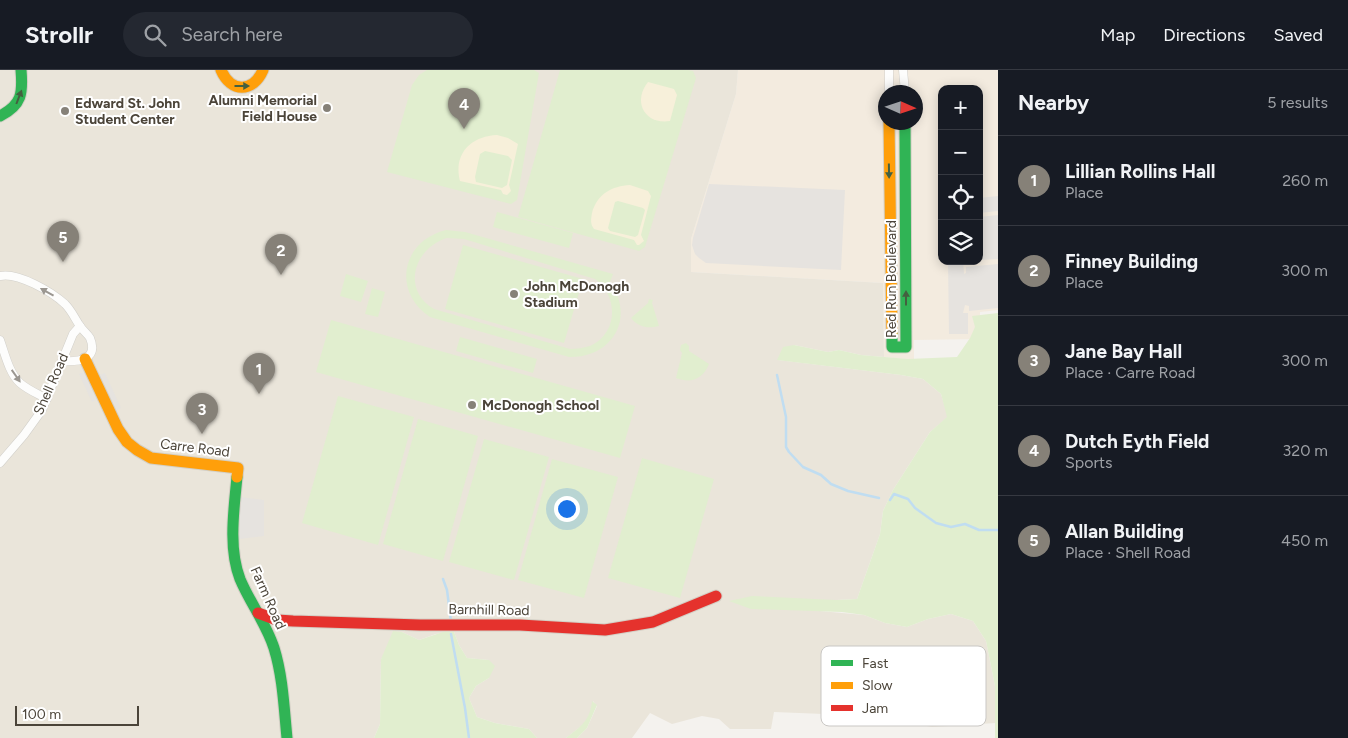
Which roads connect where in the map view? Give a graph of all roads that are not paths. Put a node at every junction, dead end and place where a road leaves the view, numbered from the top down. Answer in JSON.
{"nodes":[{"id":1,"x":21,"y":70,"type":"edge"},
{"id":2,"x":222,"y":70,"type":"edge"},
{"id":3,"x":263,"y":70,"type":"edge"},
{"id":4,"x":889,"y":70,"type":"edge"},
{"id":5,"x":903,"y":70,"type":"edge"},
{"id":6,"x":889,"y":85,"type":"edge"},
{"id":7,"x":904,"y":85,"type":"edge"},
{"id":8,"x":0,"y":116,"type":"edge"},
{"id":9,"x":889,"y":130,"type":"edge"},
{"id":10,"x":905,"y":130,"type":"edge"},
{"id":11,"x":0,"y":276,"type":"edge"},
{"id":12,"x":80,"y":326,"type":"junction"},
{"id":13,"x":0,"y":340,"type":"edge"},
{"id":14,"x":85,"y":359,"type":"junction"},
{"id":15,"x":63,"y":361,"type":"junction"},
{"id":16,"x":48,"y":399,"type":"junction"},
{"id":17,"x":0,"y":463,"type":"edge"},
{"id":18,"x":238,"y":468,"type":"joint"},
{"id":19,"x":716,"y":596,"type":"dead end"},
{"id":20,"x":258,"y":613,"type":"junction"},
{"id":21,"x":287,"y":738,"type":"edge"}],
"edges":[{"from":8,"to":1,"type":"street","one_way":true},
{"from":2,"to":3,"type":"street","one_way":true},
{"from":4,"to":6,"type":"street"},
{"from":5,"to":7,"type":"street"},
{"from":9,"to":10,"type":"street","name":"Red Run Boulevard","one_way":true},
{"from":12,"to":11,"type":"street","one_way":true},
{"from":12,"to":14,"type":"street"},
{"from":12,"to":15,"type":"street","name":"Shell Road"},
{"from":13,"to":16,"type":"street","one_way":true},
{"from":14,"to":15,"type":"street"},
{"from":14,"to":18,"type":"street","name":"Carre Road"},
{"from":15,"to":16,"type":"street","name":"Shell Road"},
{"from":16,"to":17,"type":"street","name":"Shell Road"},
{"from":18,"to":20,"type":"street","name":"Farm Road"},
{"from":19,"to":20,"type":"street","name":"Barnhill Road"},
{"from":20,"to":21,"type":"street","name":"Farm Road"}]}
